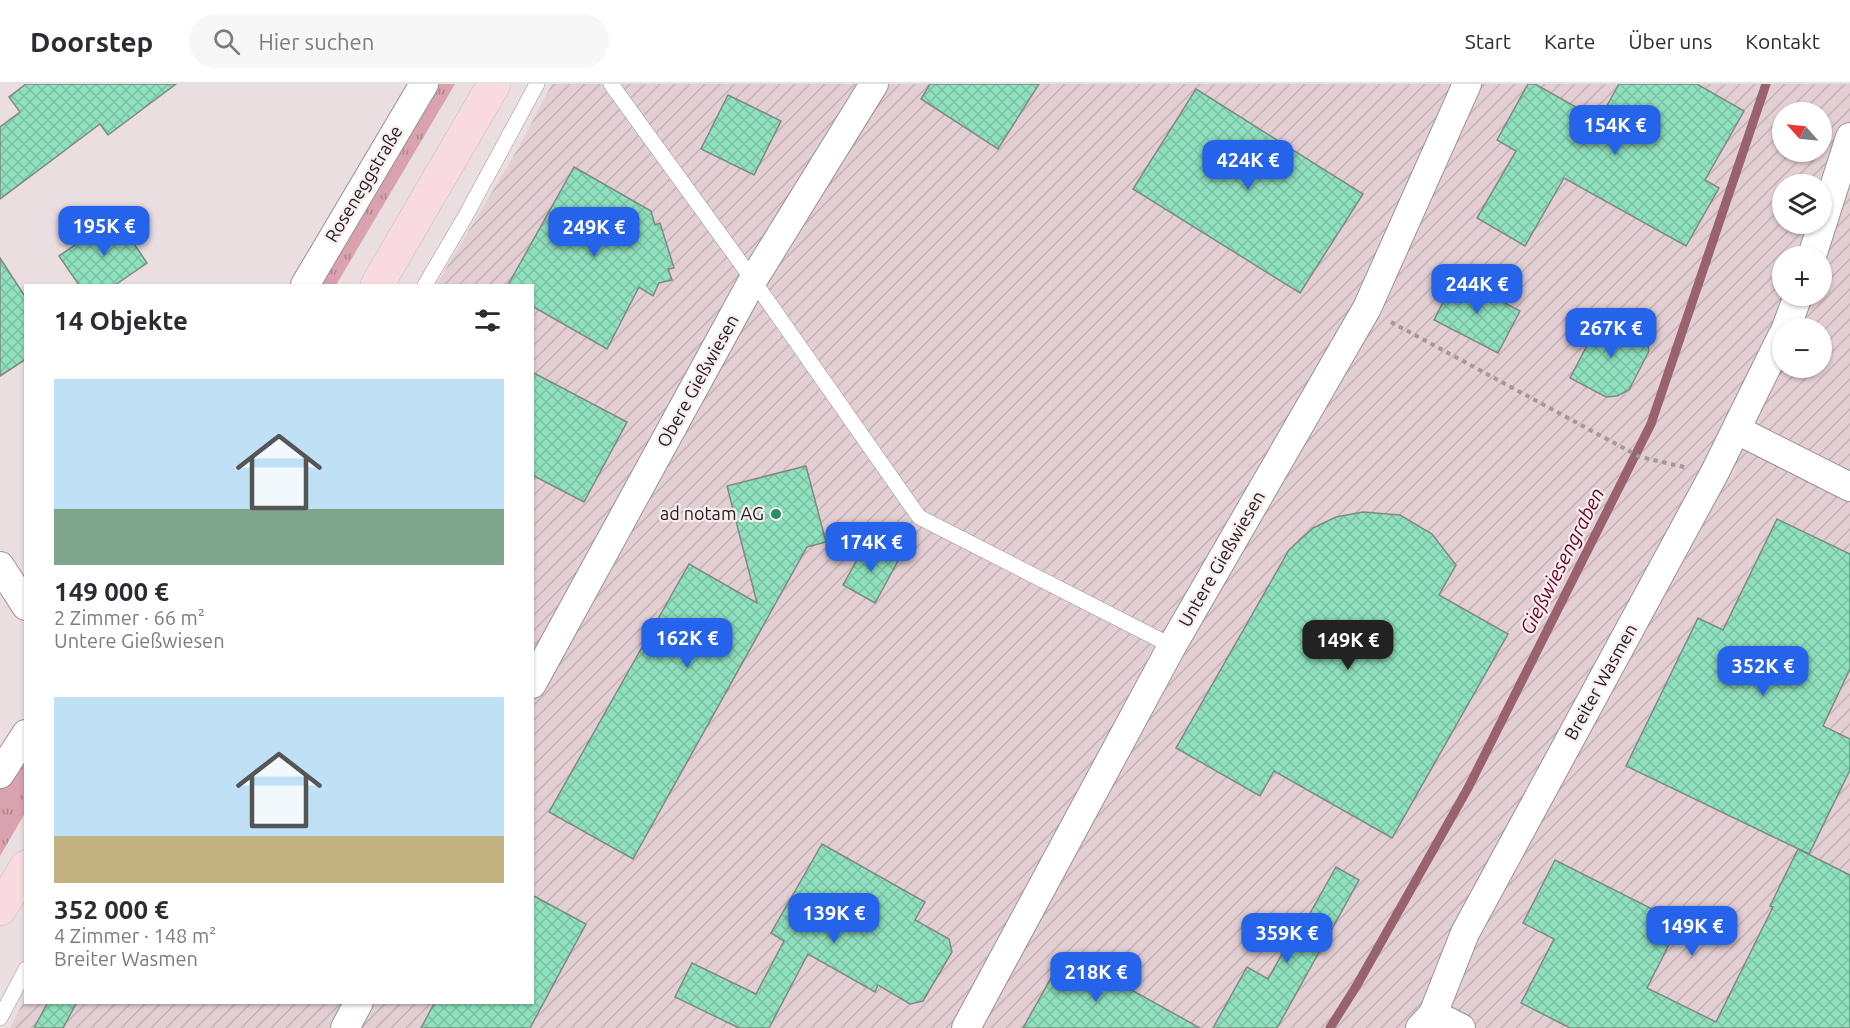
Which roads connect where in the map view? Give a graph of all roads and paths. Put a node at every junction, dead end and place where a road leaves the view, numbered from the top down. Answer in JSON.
{"nodes":[{"id":1,"x":424,"y":84,"type":"edge"},
{"id":2,"x":494,"y":84,"type":"edge"},
{"id":3,"x":537,"y":84,"type":"edge"},
{"id":4,"x":611,"y":84,"type":"edge"},
{"id":5,"x":874,"y":84,"type":"edge"},
{"id":6,"x":1467,"y":84,"type":"edge"},
{"id":7,"x":1850,"y":138,"type":"edge"},
{"id":8,"x":1815,"y":246,"type":"edge"},
{"id":9,"x":753,"y":280,"type":"junction"},
{"id":10,"x":306,"y":284,"type":"edge"},
{"id":11,"x":378,"y":284,"type":"edge"},
{"id":12,"x":426,"y":284,"type":"edge"},
{"id":13,"x":1367,"y":308,"type":"junction"},
{"id":14,"x":1772,"y":357,"type":"edge"},
{"id":15,"x":1737,"y":430,"type":"junction"},
{"id":16,"x":1715,"y":472,"type":"junction"},
{"id":17,"x":1850,"y":487,"type":"edge"},
{"id":18,"x":0,"y":566,"type":"edge"},
{"id":19,"x":24,"y":603,"type":"edge"},
{"id":20,"x":1172,"y":646,"type":"junction"},
{"id":21,"x":534,"y":680,"type":"edge"},
{"id":22,"x":24,"y":737,"type":"edge"},
{"id":23,"x":0,"y":774,"type":"edge"},
{"id":24,"x":24,"y":870,"type":"edge"},
{"id":25,"x":0,"y":909,"type":"edge"},
{"id":26,"x":24,"y":973,"type":"edge"},
{"id":27,"x":358,"y":1004,"type":"edge"},
{"id":28,"x":0,"y":1018,"type":"edge"},
{"id":29,"x":1427,"y":1021,"type":"edge"},
{"id":30,"x":345,"y":1028,"type":"edge"},
{"id":31,"x":966,"y":1028,"type":"edge"},
{"id":32,"x":1461,"y":1028,"type":"edge"}],
"edges":[{"from":1,"to":10,"type":"street","name":"Roseneggstraße"},
{"from":2,"to":11,"type":"main road"},
{"from":3,"to":12,"type":"lane"},
{"from":4,"to":9,"type":"lane"},
{"from":5,"to":9,"type":"street","name":"Obere Gießwiesen"},
{"from":6,"to":13,"type":"street","name":"Untere Gießwiesen"},
{"from":7,"to":8,"type":"street"},
{"from":9,"to":20,"type":"lane"},
{"from":9,"to":21,"type":"street","name":"Obere Gießwiesen"},
{"from":13,"to":16,"type":"path"},
{"from":13,"to":20,"type":"street","name":"Untere Gießwiesen"},
{"from":14,"to":15,"type":"street","name":"Breiter Wasmen"},
{"from":15,"to":16,"type":"street","name":"Breiter Wasmen"},
{"from":15,"to":17,"type":"street"},
{"from":16,"to":29,"type":"street","name":"Breiter Wasmen"},
{"from":18,"to":19,"type":"street"},
{"from":20,"to":31,"type":"street","name":"Untere Gießwiesen"},
{"from":22,"to":23,"type":"street"},
{"from":24,"to":25,"type":"main road"},
{"from":26,"to":28,"type":"lane"},
{"from":27,"to":30,"type":"street"},
{"from":29,"to":32,"type":"street"}]}
